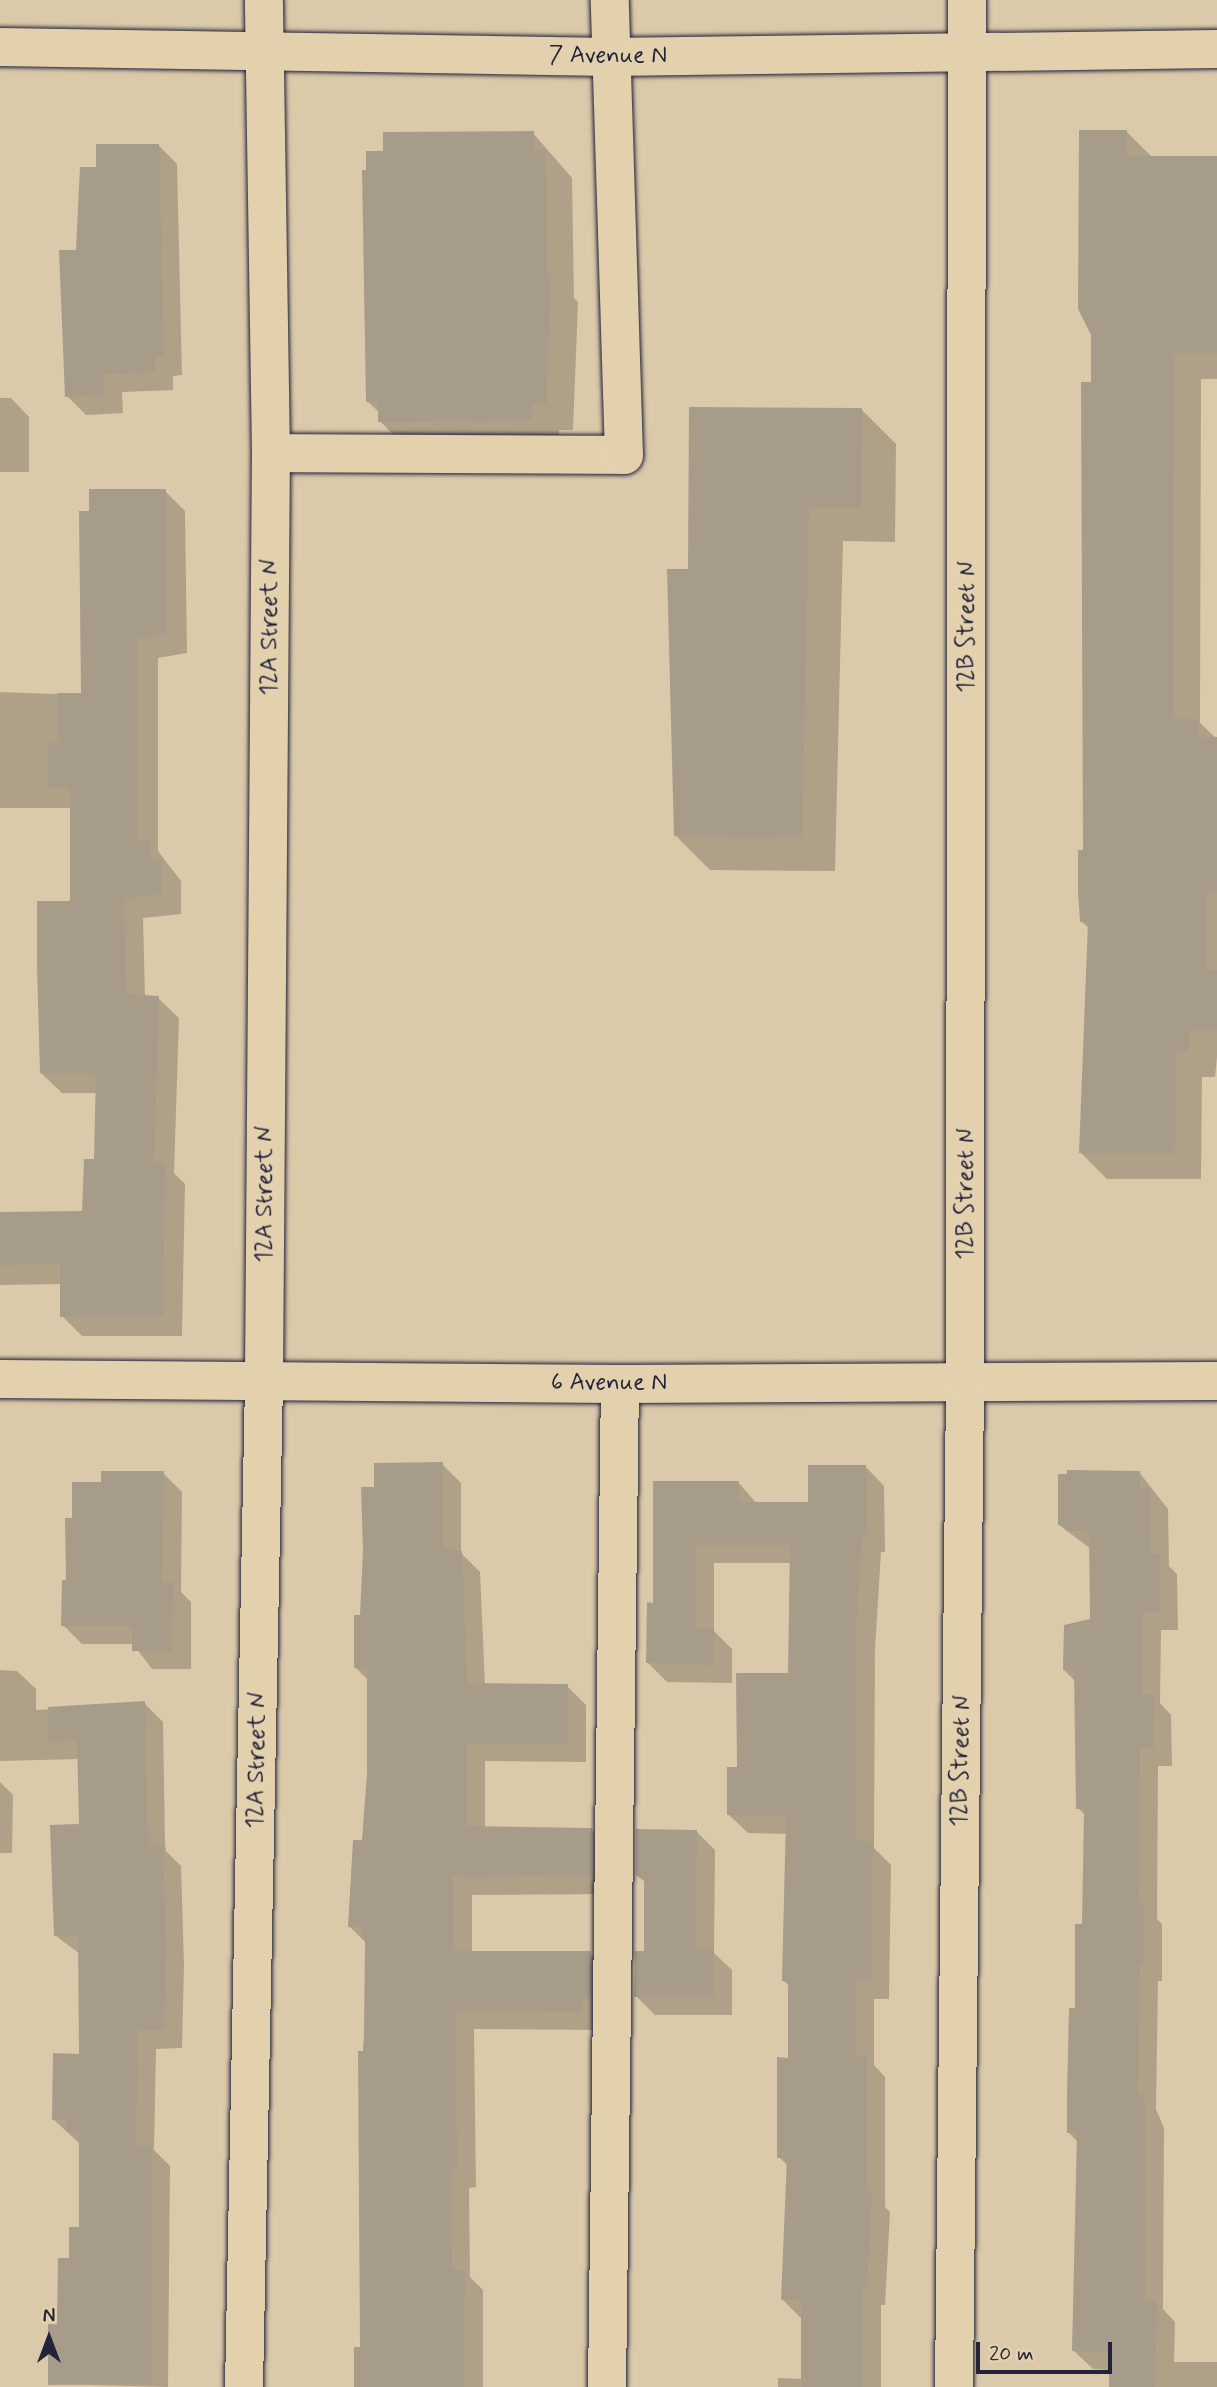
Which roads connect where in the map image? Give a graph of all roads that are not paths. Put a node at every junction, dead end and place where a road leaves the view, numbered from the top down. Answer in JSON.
{"nodes":[{"id":1,"x":264,"y":0,"type":"edge"},
{"id":2,"x":610,"y":0,"type":"edge"},
{"id":3,"x":967,"y":0,"type":"edge"},
{"id":4,"x":0,"y":47,"type":"edge"},
{"id":5,"x":1217,"y":49,"type":"edge"},
{"id":6,"x":264,"y":50,"type":"junction"},
{"id":7,"x":968,"y":51,"type":"junction"},
{"id":8,"x":609,"y":57,"type":"junction"},
{"id":9,"x":271,"y":453,"type":"junction"},
{"id":10,"x":0,"y":1379,"type":"edge"},
{"id":11,"x":264,"y":1379,"type":"junction"},
{"id":12,"x":965,"y":1379,"type":"junction"},
{"id":13,"x":1217,"y":1381,"type":"edge"},
{"id":14,"x":620,"y":1384,"type":"junction"},
{"id":15,"x":244,"y":2387,"type":"edge"},
{"id":16,"x":607,"y":2387,"type":"edge"},
{"id":17,"x":954,"y":2387,"type":"edge"}],
"edges":[{"from":1,"to":6,"type":"street","name":"12A Street N"},
{"from":2,"to":8,"type":"street"},
{"from":3,"to":7,"type":"street","name":"12B Street N"},
{"from":4,"to":6,"type":"street","name":"7 Avenue N"},
{"from":5,"to":7,"type":"street","name":"7 Avenue N"},
{"from":6,"to":8,"type":"street","name":"7 Avenue N"},
{"from":6,"to":9,"type":"street","name":"12A Street N"},
{"from":7,"to":8,"type":"street","name":"7 Avenue N"},
{"from":7,"to":12,"type":"street","name":"12B Street N"},
{"from":8,"to":9,"type":"street"},
{"from":9,"to":11,"type":"street","name":"12A Street N"},
{"from":10,"to":11,"type":"street","name":"6 Avenue N"},
{"from":11,"to":14,"type":"street","name":"6 Avenue N"},
{"from":11,"to":15,"type":"street","name":"12A Street N"},
{"from":12,"to":13,"type":"street","name":"6 Avenue N"},
{"from":12,"to":14,"type":"street","name":"6 Avenue N"},
{"from":12,"to":17,"type":"street","name":"12B Street N"},
{"from":14,"to":16,"type":"street"}]}
